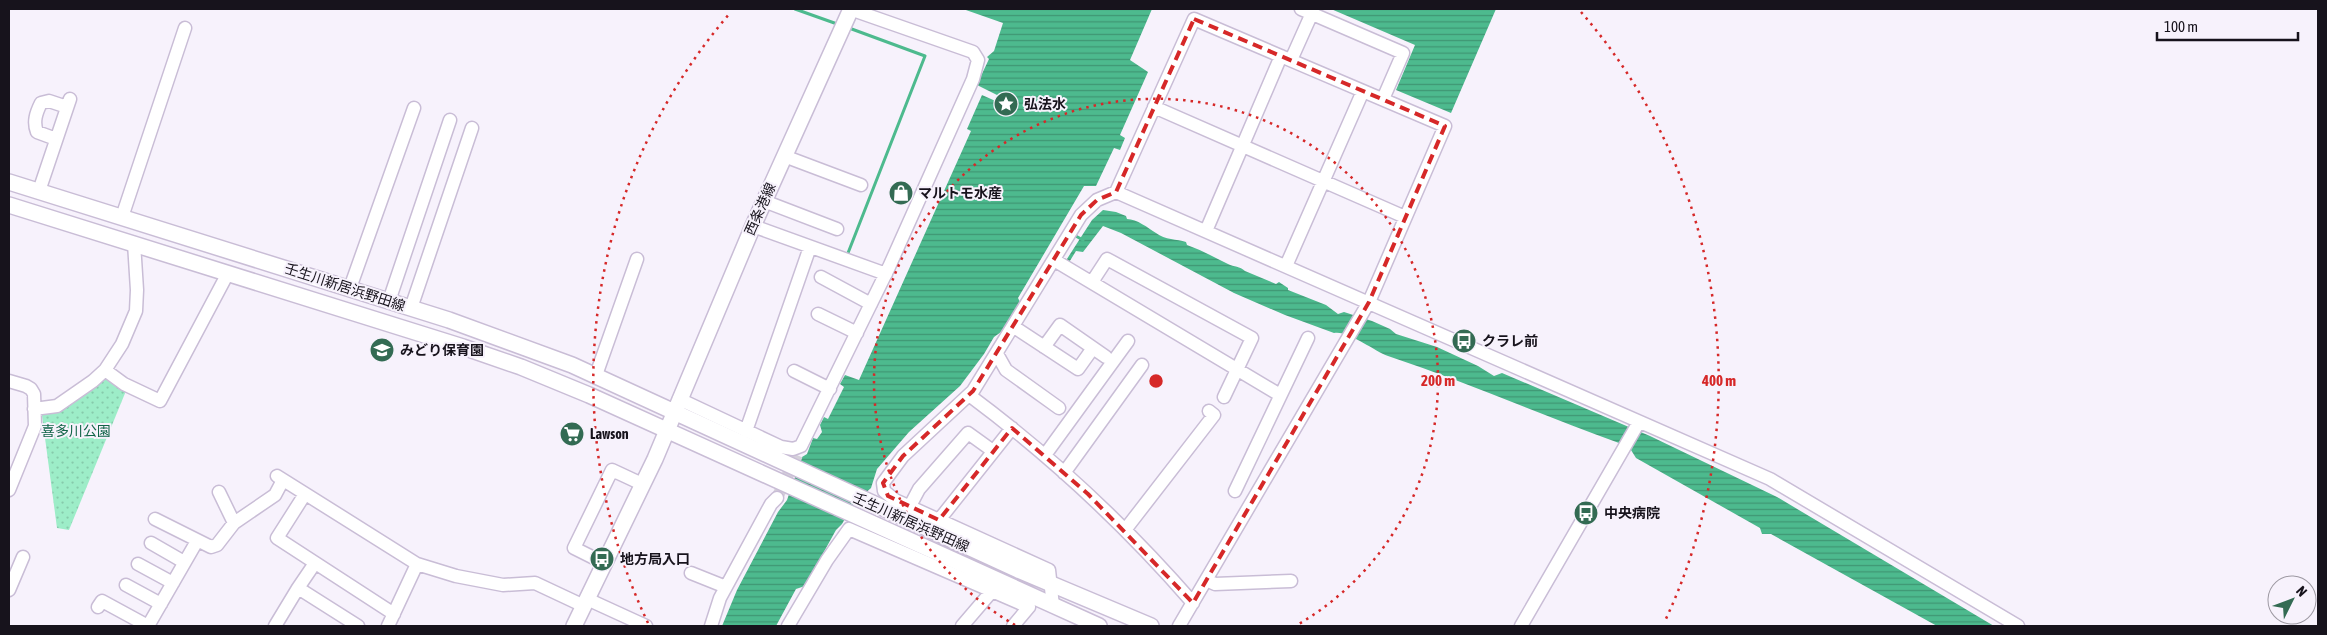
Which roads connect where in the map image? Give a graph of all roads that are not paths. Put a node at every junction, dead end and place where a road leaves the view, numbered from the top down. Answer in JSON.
{"nodes":[{"id":1,"x":850,"y":9,"type":"edge"},
{"id":2,"x":1204,"y":9,"type":"edge"},
{"id":3,"x":1306,"y":11,"type":"edge"},
{"id":4,"x":1198,"y":21,"type":"junction"},
{"id":5,"x":185,"y":28,"type":"dead end"},
{"id":6,"x":1286,"y":58,"type":"junction"},
{"id":7,"x":1363,"y":90,"type":"junction"},
{"id":8,"x":1383,"y":99,"type":"junction"},
{"id":9,"x":414,"y":108,"type":"dead end"},
{"id":10,"x":1154,"y":108,"type":"junction"},
{"id":11,"x":450,"y":120,"type":"dead end"},
{"id":12,"x":472,"y":128,"type":"dead end"},
{"id":13,"x":56,"y":139,"type":"junction"},
{"id":14,"x":1243,"y":146,"type":"junction"},
{"id":15,"x":784,"y":156,"type":"junction"},
{"id":16,"x":1323,"y":181,"type":"junction"},
{"id":17,"x":9,"y":182,"type":"edge"},
{"id":18,"x":861,"y":184,"type":"dead end"},
{"id":19,"x":39,"y":191,"type":"junction"},
{"id":20,"x":1116,"y":192,"type":"junction"},
{"id":21,"x":764,"y":201,"type":"junction"},
{"id":22,"x":9,"y":204,"type":"edge"},
{"id":23,"x":122,"y":217,"type":"junction"},
{"id":24,"x":1405,"y":217,"type":"junction"},
{"id":25,"x":752,"y":226,"type":"junction"},
{"id":26,"x":837,"y":228,"type":"dead end"},
{"id":27,"x":1206,"y":231,"type":"junction"},
{"id":28,"x":134,"y":243,"type":"junction"},
{"id":29,"x":810,"y":246,"type":"junction"},
{"id":30,"x":637,"y":259,"type":"dead end"},
{"id":31,"x":1054,"y":260,"type":"junction"},
{"id":32,"x":1286,"y":266,"type":"junction"},
{"id":33,"x":228,"y":273,"type":"junction"},
{"id":34,"x":886,"y":274,"type":"junction"},
{"id":35,"x":821,"y":278,"type":"dead end"},
{"id":36,"x":1092,"y":282,"type":"junction"},
{"id":37,"x":350,"y":288,"type":"junction"},
{"id":38,"x":389,"y":301,"type":"junction"},
{"id":39,"x":871,"y":304,"type":"junction"},
{"id":40,"x":1366,"y":307,"type":"junction"},
{"id":41,"x":411,"y":308,"type":"junction"},
{"id":42,"x":818,"y":314,"type":"dead end"},
{"id":43,"x":1014,"y":327,"type":"junction"},
{"id":44,"x":857,"y":333,"type":"junction"},
{"id":45,"x":1308,"y":338,"type":"dead end"},
{"id":46,"x":1128,"y":341,"type":"dead end"},
{"id":47,"x":1044,"y":347,"type":"junction"},
{"id":48,"x":1093,"y":348,"type":"junction"},
{"id":49,"x":997,"y":354,"type":"junction"},
{"id":50,"x":1106,"y":357,"type":"dead end"},
{"id":51,"x":1142,"y":365,"type":"dead end"},
{"id":52,"x":1239,"y":369,"type":"junction"},
{"id":53,"x":105,"y":370,"type":"junction"},
{"id":54,"x":794,"y":371,"type":"dead end"},
{"id":55,"x":596,"y":375,"type":"junction"},
{"id":56,"x":9,"y":381,"type":"edge"},
{"id":57,"x":830,"y":389,"type":"junction"},
{"id":58,"x":969,"y":395,"type":"junction"},
{"id":59,"x":1280,"y":395,"type":"junction"},
{"id":60,"x":1224,"y":397,"type":"dead end"},
{"id":61,"x":676,"y":405,"type":"junction"},
{"id":62,"x":34,"y":408,"type":"junction"},
{"id":63,"x":1059,"y":408,"type":"dead end"},
{"id":64,"x":1209,"y":411,"type":"dead end"},
{"id":65,"x":1638,"y":425,"type":"junction"},
{"id":66,"x":1012,"y":428,"type":"junction"},
{"id":67,"x":665,"y":430,"type":"junction"},
{"id":68,"x":746,"y":431,"type":"junction"},
{"id":69,"x":994,"y":451,"type":"junction"},
{"id":70,"x":1045,"y":455,"type":"junction"},
{"id":71,"x":798,"y":456,"type":"junction"},
{"id":72,"x":1064,"y":473,"type":"junction"},
{"id":73,"x":1241,"y":478,"type":"junction"},
{"id":74,"x":642,"y":484,"type":"junction"},
{"id":75,"x":1260,"y":489,"type":"junction"},
{"id":76,"x":9,"y":490,"type":"edge"},
{"id":77,"x":1235,"y":491,"type":"dead end"},
{"id":78,"x":218,"y":492,"type":"dead end"},
{"id":79,"x":305,"y":494,"type":"junction"},
{"id":80,"x":777,"y":498,"type":"tunnel mouth"},
{"id":81,"x":910,"y":506,"type":"junction"},
{"id":82,"x":155,"y":519,"type":"dead end"},
{"id":83,"x":939,"y":520,"type":"junction"},
{"id":84,"x":234,"y":523,"type":"junction"},
{"id":85,"x":1125,"y":530,"type":"junction"},
{"id":86,"x":197,"y":541,"type":"junction"},
{"id":87,"x":150,"y":543,"type":"dead end"},
{"id":88,"x":23,"y":557,"type":"dead end"},
{"id":89,"x":184,"y":562,"type":"junction"},
{"id":90,"x":315,"y":563,"type":"junction"},
{"id":91,"x":138,"y":564,"type":"dead end"},
{"id":92,"x":417,"y":564,"type":"junction"},
{"id":93,"x":604,"y":564,"type":"junction"},
{"id":94,"x":1018,"y":570,"type":"junction"},
{"id":95,"x":691,"y":574,"type":"dead end"},
{"id":96,"x":1206,"y":580,"type":"junction"},
{"id":97,"x":1291,"y":581,"type":"dead end"},
{"id":98,"x":173,"y":583,"type":"junction"},
{"id":99,"x":1050,"y":584,"type":"junction"},
{"id":100,"x":126,"y":585,"type":"dead end"},
{"id":101,"x":726,"y":587,"type":"junction"},
{"id":102,"x":298,"y":588,"type":"junction"},
{"id":103,"x":9,"y":590,"type":"edge"},
{"id":104,"x":992,"y":591,"type":"junction"},
{"id":105,"x":1009,"y":592,"type":"junction"},
{"id":106,"x":585,"y":603,"type":"junction"},
{"id":107,"x":1193,"y":603,"type":"junction"},
{"id":108,"x":161,"y":604,"type":"junction"},
{"id":109,"x":1053,"y":606,"type":"junction"},
{"id":110,"x":98,"y":607,"type":"dead end"},
{"id":111,"x":394,"y":614,"type":"junction"},
{"id":112,"x":148,"y":626,"type":"edge"},
{"id":113,"x":275,"y":626,"type":"edge"},
{"id":114,"x":358,"y":626,"type":"edge"},
{"id":115,"x":388,"y":626,"type":"edge"},
{"id":116,"x":574,"y":626,"type":"edge"},
{"id":117,"x":643,"y":626,"type":"edge"},
{"id":118,"x":710,"y":626,"type":"edge"},
{"id":119,"x":788,"y":626,"type":"edge"},
{"id":120,"x":962,"y":626,"type":"edge"},
{"id":121,"x":1013,"y":626,"type":"edge"},
{"id":122,"x":1099,"y":626,"type":"edge"},
{"id":123,"x":1151,"y":626,"type":"edge"},
{"id":124,"x":1179,"y":626,"type":"edge"},
{"id":125,"x":1521,"y":626,"type":"edge"},
{"id":126,"x":2018,"y":626,"type":"edge"}],
"edges":[{"from":1,"to":15,"type":"main road","name":"西条港線"},
{"from":1,"to":34,"type":"street"},
{"from":2,"to":4,"type":"street"},
{"from":3,"to":6,"type":"street"},
{"from":3,"to":8,"type":"street"},
{"from":4,"to":6,"type":"street"},
{"from":4,"to":10,"type":"street"},
{"from":5,"to":23,"type":"street"},
{"from":6,"to":7,"type":"street"},
{"from":6,"to":14,"type":"street"},
{"from":7,"to":8,"type":"street"},
{"from":7,"to":16,"type":"street"},
{"from":8,"to":24,"type":"street"},
{"from":9,"to":37,"type":"street"},
{"from":10,"to":14,"type":"street"},
{"from":10,"to":20,"type":"street"},
{"from":11,"to":38,"type":"street"},
{"from":12,"to":41,"type":"street"},
{"from":13,"to":13,"type":"street"},
{"from":13,"to":19,"type":"street"},
{"from":14,"to":16,"type":"street"},
{"from":14,"to":27,"type":"street"},
{"from":15,"to":18,"type":"street"},
{"from":15,"to":21,"type":"main road","name":"西条港線"},
{"from":16,"to":24,"type":"street"},
{"from":16,"to":32,"type":"street"},
{"from":17,"to":19,"type":"main road","name":"壬生川新居浜野田線"},
{"from":19,"to":23,"type":"main road","name":"壬生川新居浜野田線"},
{"from":20,"to":27,"type":"street"},
{"from":20,"to":31,"type":"street"},
{"from":21,"to":25,"type":"main road","name":"西条港線"},
{"from":21,"to":26,"type":"street"},
{"from":22,"to":28,"type":"main road","name":"壬生川新居浜野田線"},
{"from":23,"to":37,"type":"main road","name":"壬生川新居浜野田線"},
{"from":24,"to":40,"type":"street"},
{"from":25,"to":29,"type":"street"},
{"from":25,"to":61,"type":"main road","name":"西条港線"},
{"from":27,"to":32,"type":"street"},
{"from":28,"to":33,"type":"main road","name":"壬生川新居浜野田線"},
{"from":28,"to":53,"type":"street"},
{"from":29,"to":34,"type":"street"},
{"from":29,"to":68,"type":"street"},
{"from":30,"to":55,"type":"street"},
{"from":31,"to":36,"type":"street"},
{"from":31,"to":43,"type":"street"},
{"from":32,"to":40,"type":"street"},
{"from":33,"to":53,"type":"street"},
{"from":33,"to":67,"type":"main road","name":"壬生川新居浜野田線"},
{"from":34,"to":39,"type":"street"},
{"from":35,"to":39,"type":"street"},
{"from":36,"to":52,"type":"street"},
{"from":36,"to":52,"type":"street"},
{"from":37,"to":38,"type":"main road","name":"壬生川新居浜野田線"},
{"from":38,"to":41,"type":"main road","name":"壬生川新居浜野田線"},
{"from":39,"to":44,"type":"street"},
{"from":40,"to":65,"type":"street"},
{"from":40,"to":75,"type":"street"},
{"from":41,"to":55,"type":"main road","name":"壬生川新居浜野田線"},
{"from":42,"to":44,"type":"street"},
{"from":43,"to":47,"type":"street"},
{"from":43,"to":49,"type":"street"},
{"from":44,"to":57,"type":"street"},
{"from":45,"to":59,"type":"street"},
{"from":46,"to":70,"type":"street"},
{"from":47,"to":48,"type":"street"},
{"from":47,"to":48,"type":"street"},
{"from":48,"to":50,"type":"street"},
{"from":49,"to":58,"type":"street"},
{"from":49,"to":63,"type":"street"},
{"from":51,"to":72,"type":"street"},
{"from":52,"to":59,"type":"street"},
{"from":52,"to":60,"type":"street"},
{"from":53,"to":62,"type":"street"},
{"from":54,"to":57,"type":"street"},
{"from":55,"to":61,"type":"main road","name":"壬生川新居浜野田線"},
{"from":56,"to":62,"type":"street"},
{"from":57,"to":71,"type":"street"},
{"from":58,"to":66,"type":"street"},
{"from":58,"to":81,"type":"street"},
{"from":59,"to":73,"type":"street"},
{"from":61,"to":67,"type":"main road"},
{"from":61,"to":68,"type":"street"},
{"from":61,"to":71,"type":"main road","name":"壬生川新居浜野田線"},
{"from":62,"to":76,"type":"street"},
{"from":64,"to":85,"type":"street"},
{"from":65,"to":125,"type":"street"},
{"from":65,"to":126,"type":"street"},
{"from":66,"to":69,"type":"street"},
{"from":66,"to":70,"type":"street"},
{"from":67,"to":74,"type":"main road"},
{"from":67,"to":105,"type":"main road","name":"壬生川新居浜野田線"},
{"from":68,"to":71,"type":"street"},
{"from":69,"to":81,"type":"street"},
{"from":69,"to":83,"type":"street"},
{"from":70,"to":72,"type":"street"},
{"from":71,"to":94,"type":"main road","name":"壬生川新居浜野田線"},
{"from":72,"to":85,"type":"street"},
{"from":73,"to":75,"type":"street"},
{"from":73,"to":77,"type":"street"},
{"from":74,"to":93,"type":"main road"},
{"from":74,"to":93,"type":"street"},
{"from":75,"to":96,"type":"street"},
{"from":78,"to":84,"type":"street"},
{"from":79,"to":84,"type":"street"},
{"from":79,"to":90,"type":"street"},
{"from":79,"to":92,"type":"street"},
{"from":80,"to":101,"type":"street"},
{"from":81,"to":83,"type":"street"},
{"from":82,"to":86,"type":"street"},
{"from":83,"to":99,"type":"street"},
{"from":84,"to":86,"type":"street"},
{"from":85,"to":107,"type":"street"},
{"from":86,"to":89,"type":"street"},
{"from":87,"to":89,"type":"street"},
{"from":88,"to":103,"type":"street"},
{"from":89,"to":98,"type":"street"},
{"from":90,"to":102,"type":"street"},
{"from":90,"to":111,"type":"street"},
{"from":91,"to":98,"type":"street"},
{"from":92,"to":106,"type":"street"},
{"from":92,"to":111,"type":"street"},
{"from":93,"to":106,"type":"main road"},
{"from":94,"to":99,"type":"main road","name":"壬生川新居浜野田線"},
{"from":94,"to":105,"type":"street"},
{"from":95,"to":101,"type":"street"},
{"from":96,"to":97,"type":"street"},
{"from":96,"to":107,"type":"street"},
{"from":98,"to":108,"type":"street"},
{"from":99,"to":109,"type":"street"},
{"from":99,"to":123,"type":"main road","name":"壬生川新居浜野田線"},
{"from":100,"to":108,"type":"street"},
{"from":101,"to":118,"type":"street"},
{"from":102,"to":113,"type":"street"},
{"from":102,"to":114,"type":"street"},
{"from":104,"to":105,"type":"street"},
{"from":104,"to":119,"type":"street"},
{"from":104,"to":120,"type":"street"},
{"from":105,"to":109,"type":"main road","name":"壬生川新居浜野田線"},
{"from":105,"to":121,"type":"street"},
{"from":106,"to":116,"type":"main road"},
{"from":106,"to":117,"type":"street"},
{"from":107,"to":124,"type":"street"},
{"from":108,"to":112,"type":"street"},
{"from":109,"to":122,"type":"main road","name":"壬生川新居浜野田線"},
{"from":110,"to":112,"type":"street"},
{"from":111,"to":115,"type":"street"}]}
